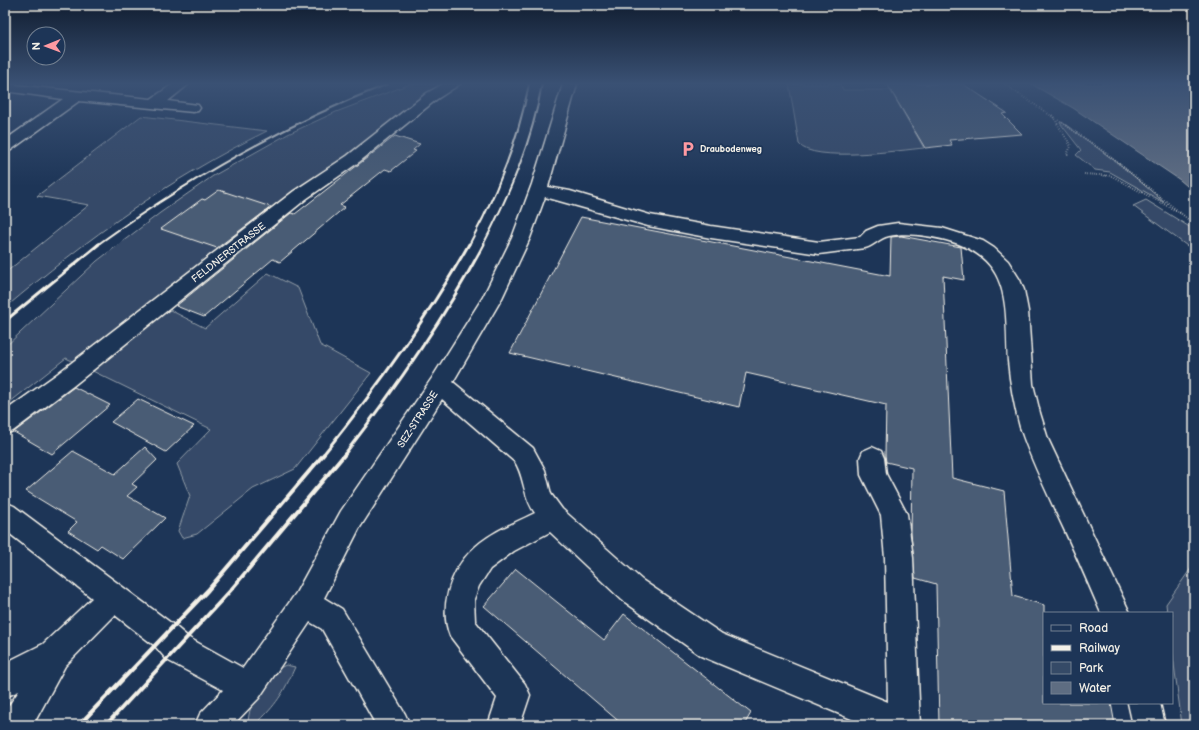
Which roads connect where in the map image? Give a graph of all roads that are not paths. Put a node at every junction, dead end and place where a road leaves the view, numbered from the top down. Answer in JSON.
{"nodes":[{"id":1,"x":45,"y":118,"type":"edge"},
{"id":2,"x":404,"y":118,"type":"edge"},
{"id":3,"x":559,"y":118,"type":"edge"},
{"id":4,"x":5,"y":147,"type":"edge"},
{"id":5,"x":538,"y":190,"type":"junction"},
{"id":6,"x":440,"y":384,"type":"junction"},
{"id":7,"x":5,"y":424,"type":"edge"},
{"id":8,"x":872,"y":458,"type":"dead end"},
{"id":9,"x":5,"y":514,"type":"edge"},
{"id":10,"x":553,"y":517,"type":"junction"},
{"id":11,"x":113,"y":597,"type":"junction"},
{"id":12,"x":306,"y":603,"type":"junction"},
{"id":13,"x":1116,"y":612,"type":"edge"},
{"id":14,"x":54,"y":655,"type":"junction"},
{"id":15,"x":5,"y":682,"type":"edge"},
{"id":16,"x":248,"y":687,"type":"junction"},
{"id":17,"x":1144,"y":704,"type":"edge"},
{"id":18,"x":904,"y":724,"type":"edge"},
{"id":19,"x":14,"y":725,"type":"edge"},
{"id":20,"x":211,"y":725,"type":"edge"},
{"id":21,"x":394,"y":725,"type":"edge"},
{"id":22,"x":504,"y":725,"type":"edge"},
{"id":23,"x":1149,"y":725,"type":"edge"}],
"edges":[{"from":1,"to":4,"type":"street"},
{"from":2,"to":7,"type":"street","name":"FELDNERSTRASSE"},
{"from":3,"to":5,"type":"street","name":"SEZ-STRASSE"},
{"from":5,"to":6,"type":"street","name":"SEZ-STRASSE"},
{"from":5,"to":13,"type":"street"},
{"from":6,"to":10,"type":"street"},
{"from":6,"to":12,"type":"street","name":"SEZ-STRASSE"},
{"from":8,"to":18,"type":"street"},
{"from":9,"to":11,"type":"street"},
{"from":10,"to":18,"type":"street"},
{"from":10,"to":22,"type":"street"},
{"from":11,"to":14,"type":"street"},
{"from":11,"to":16,"type":"street"},
{"from":12,"to":16,"type":"street","name":"SEZ-STRASSE"},
{"from":12,"to":21,"type":"street"},
{"from":14,"to":15,"type":"street"},
{"from":14,"to":19,"type":"street"},
{"from":16,"to":20,"type":"street","name":"SEZ-STRASSE"},
{"from":17,"to":23,"type":"street"}]}
